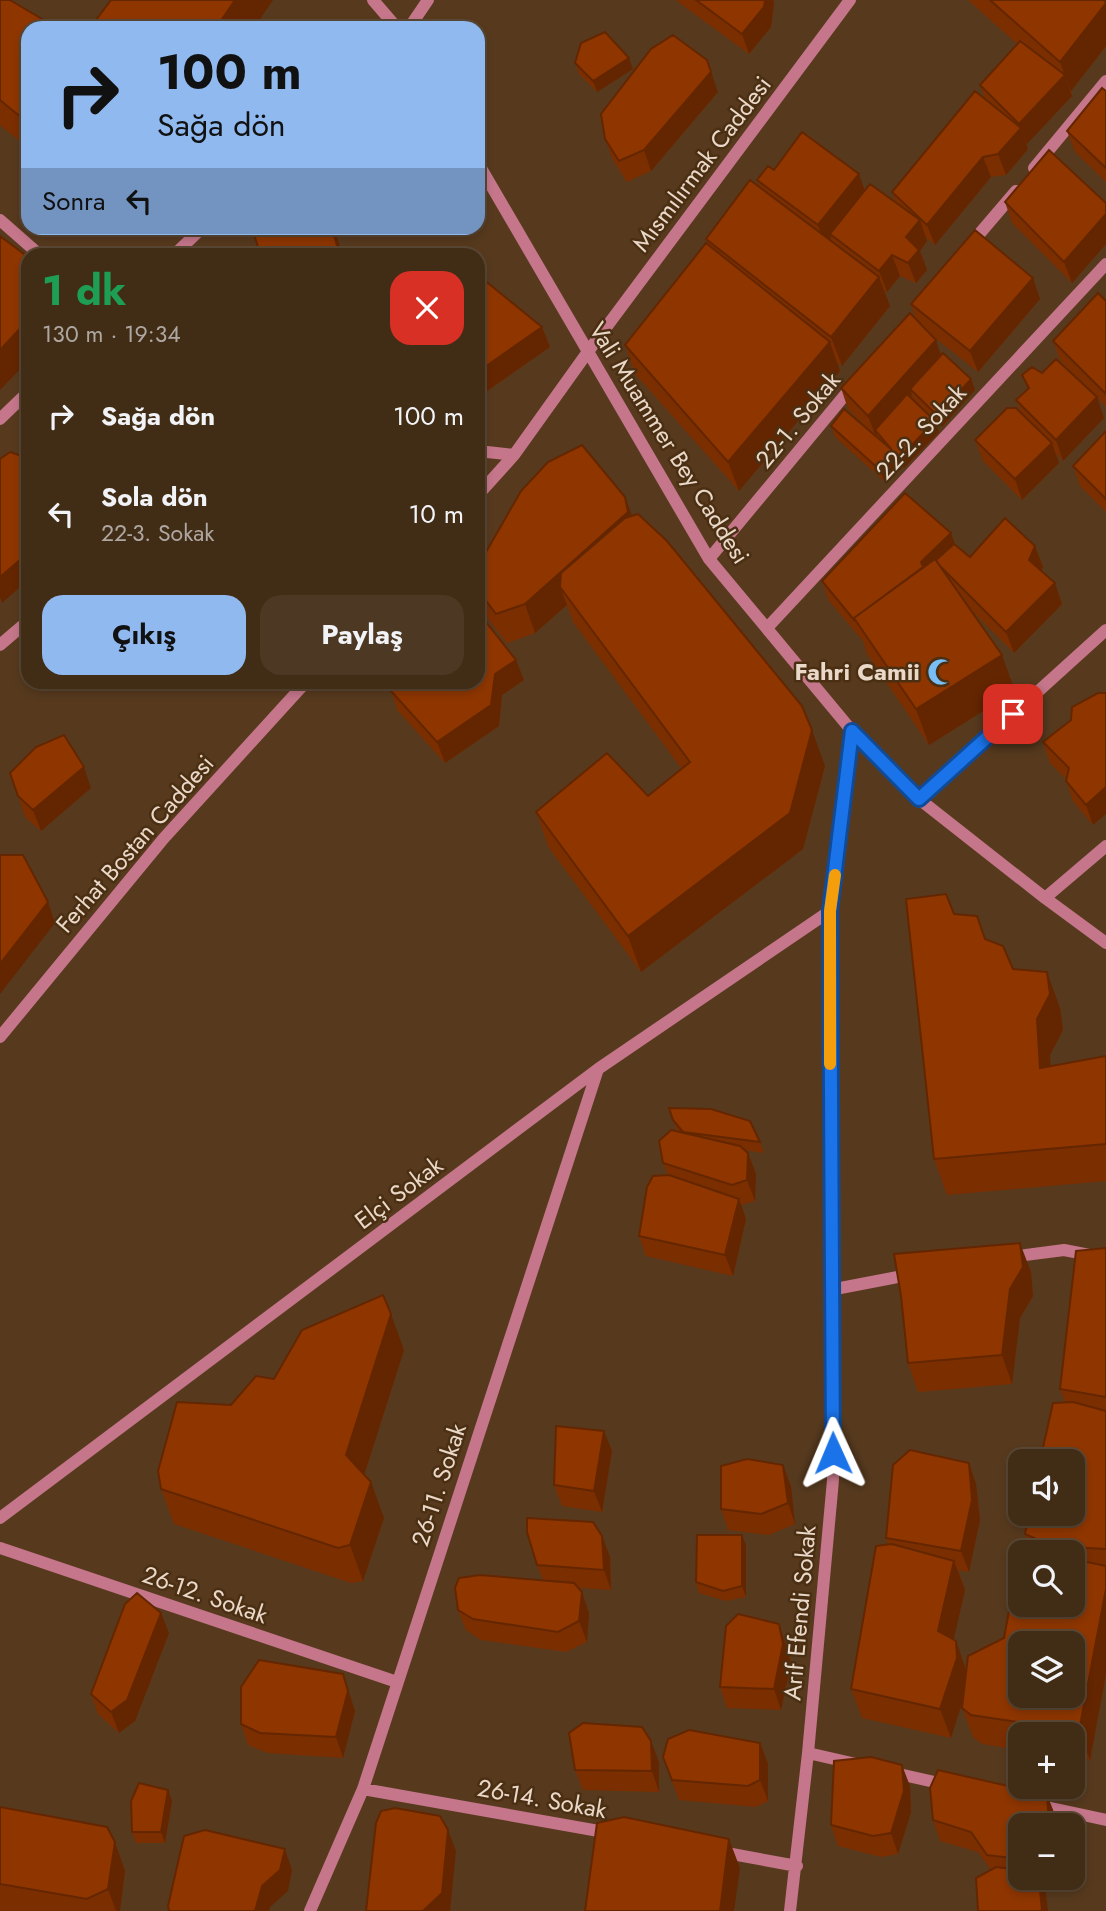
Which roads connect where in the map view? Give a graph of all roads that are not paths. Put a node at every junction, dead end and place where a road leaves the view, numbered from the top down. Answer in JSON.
{"nodes":[{"id":1,"x":373,"y":0,"type":"edge"},
{"id":2,"x":428,"y":0,"type":"edge"},
{"id":3,"x":850,"y":0,"type":"edge"},
{"id":4,"x":391,"y":21,"type":"edge"},
{"id":5,"x":414,"y":21,"type":"edge"},
{"id":6,"x":1106,"y":81,"type":"edge"},
{"id":7,"x":1029,"y":174,"type":"edge"},
{"id":8,"x":485,"y":175,"type":"edge"},
{"id":9,"x":1020,"y":185,"type":"edge"},
{"id":10,"x":0,"y":220,"type":"edge"},
{"id":11,"x":195,"y":235,"type":"edge"},
{"id":12,"x":32,"y":248,"type":"edge"},
{"id":13,"x":181,"y":248,"type":"edge"},
{"id":14,"x":958,"y":260,"type":"edge"},
{"id":15,"x":1106,"y":264,"type":"edge"},
{"id":16,"x":587,"y":353,"type":"junction"},
{"id":17,"x":860,"y":377,"type":"edge"},
{"id":18,"x":21,"y":399,"type":"edge"},
{"id":19,"x":0,"y":419,"type":"edge"},
{"id":20,"x":485,"y":452,"type":"edge"},
{"id":21,"x":514,"y":455,"type":"junction"},
{"id":22,"x":485,"y":487,"type":"edge"},
{"id":23,"x":709,"y":559,"type":"junction"},
{"id":24,"x":21,"y":627,"type":"edge"},
{"id":25,"x":767,"y":628,"type":"junction"},
{"id":26,"x":1106,"y":629,"type":"edge"},
{"id":27,"x":0,"y":645,"type":"edge"},
{"id":28,"x":300,"y":689,"type":"edge"},
{"id":29,"x":852,"y":731,"type":"junction"},
{"id":30,"x":919,"y":799,"type":"junction"},
{"id":31,"x":1106,"y":846,"type":"edge"},
{"id":32,"x":1045,"y":898,"type":"junction"},
{"id":33,"x":830,"y":911,"type":"junction"},
{"id":34,"x":1106,"y":943,"type":"edge"},
{"id":35,"x":0,"y":1037,"type":"edge"},
{"id":36,"x":598,"y":1069,"type":"junction"},
{"id":37,"x":1106,"y":1258,"type":"edge"},
{"id":38,"x":998,"y":1259,"type":"edge"},
{"id":39,"x":920,"y":1273,"type":"edge"},
{"id":40,"x":831,"y":1290,"type":"junction"},
{"id":41,"x":0,"y":1518,"type":"edge"},
{"id":42,"x":0,"y":1548,"type":"edge"},
{"id":43,"x":397,"y":1682,"type":"junction"},
{"id":44,"x":808,"y":1753,"type":"junction"},
{"id":45,"x":862,"y":1765,"type":"edge"},
{"id":46,"x":876,"y":1768,"type":"edge"},
{"id":47,"x":957,"y":1787,"type":"edge"},
{"id":48,"x":363,"y":1789,"type":"junction"},
{"id":49,"x":1025,"y":1802,"type":"edge"},
{"id":50,"x":1106,"y":1820,"type":"edge"},
{"id":51,"x":621,"y":1835,"type":"edge"},
{"id":52,"x":702,"y":1849,"type":"edge"},
{"id":53,"x":797,"y":1866,"type":"junction"},
{"id":54,"x":310,"y":1911,"type":"edge"},
{"id":55,"x":790,"y":1911,"type":"edge"}],
"edges":[{"from":1,"to":4,"type":"street"},
{"from":2,"to":5,"type":"street"},
{"from":3,"to":16,"type":"street","name":"Mısmılırmak Caddesi"},
{"from":6,"to":7,"type":"street"},
{"from":8,"to":16,"type":"street","name":"Vali Muammer Bey Caddesi"},
{"from":9,"to":14,"type":"street"},
{"from":10,"to":12,"type":"street"},
{"from":11,"to":13,"type":"street"},
{"from":15,"to":25,"type":"street","name":"22-2. Sokak"},
{"from":16,"to":21,"type":"street"},
{"from":16,"to":23,"type":"street","name":"Vali Muammer Bey Caddesi"},
{"from":17,"to":23,"type":"street","name":"22-1. Sokak"},
{"from":18,"to":19,"type":"street"},
{"from":20,"to":21,"type":"street"},
{"from":21,"to":22,"type":"street"},
{"from":23,"to":25,"type":"street","name":"Vali Muammer Bey Caddesi"},
{"from":24,"to":27,"type":"street"},
{"from":25,"to":29,"type":"street","name":"Vali Muammer Bey Caddesi"},
{"from":26,"to":30,"type":"street"},
{"from":28,"to":35,"type":"street","name":"Ferhat Bostan Caddesi"},
{"from":29,"to":30,"type":"street","name":"Vali Muammer Bey Caddesi"},
{"from":29,"to":33,"type":"street","name":"Arif Efendi Sokak"},
{"from":30,"to":32,"type":"street","name":"Vali Muammer Bey Caddesi"},
{"from":31,"to":32,"type":"street"},
{"from":32,"to":34,"type":"street","name":"Vali Muammer Bey Caddesi"},
{"from":33,"to":36,"type":"street","name":"Elçi Sokak"},
{"from":33,"to":40,"type":"street","name":"Arif Efendi Sokak"},
{"from":36,"to":41,"type":"street","name":"Elçi Sokak"},
{"from":36,"to":43,"type":"street","name":"26-11. Sokak"},
{"from":37,"to":38,"type":"street"},
{"from":39,"to":40,"type":"street"},
{"from":40,"to":44,"type":"street","name":"Arif Efendi Sokak"},
{"from":42,"to":43,"type":"street","name":"26-12. Sokak"},
{"from":43,"to":48,"type":"street","name":"26-11. Sokak"},
{"from":44,"to":45,"type":"street"},
{"from":44,"to":53,"type":"street","name":"Arif Efendi Sokak"},
{"from":46,"to":47,"type":"street"},
{"from":48,"to":51,"type":"street","name":"26-14. Sokak"},
{"from":48,"to":54,"type":"street","name":"26-11. Sokak"},
{"from":49,"to":50,"type":"street"},
{"from":52,"to":53,"type":"street"},
{"from":53,"to":55,"type":"street","name":"Arif Efendi Sokak"}]}
